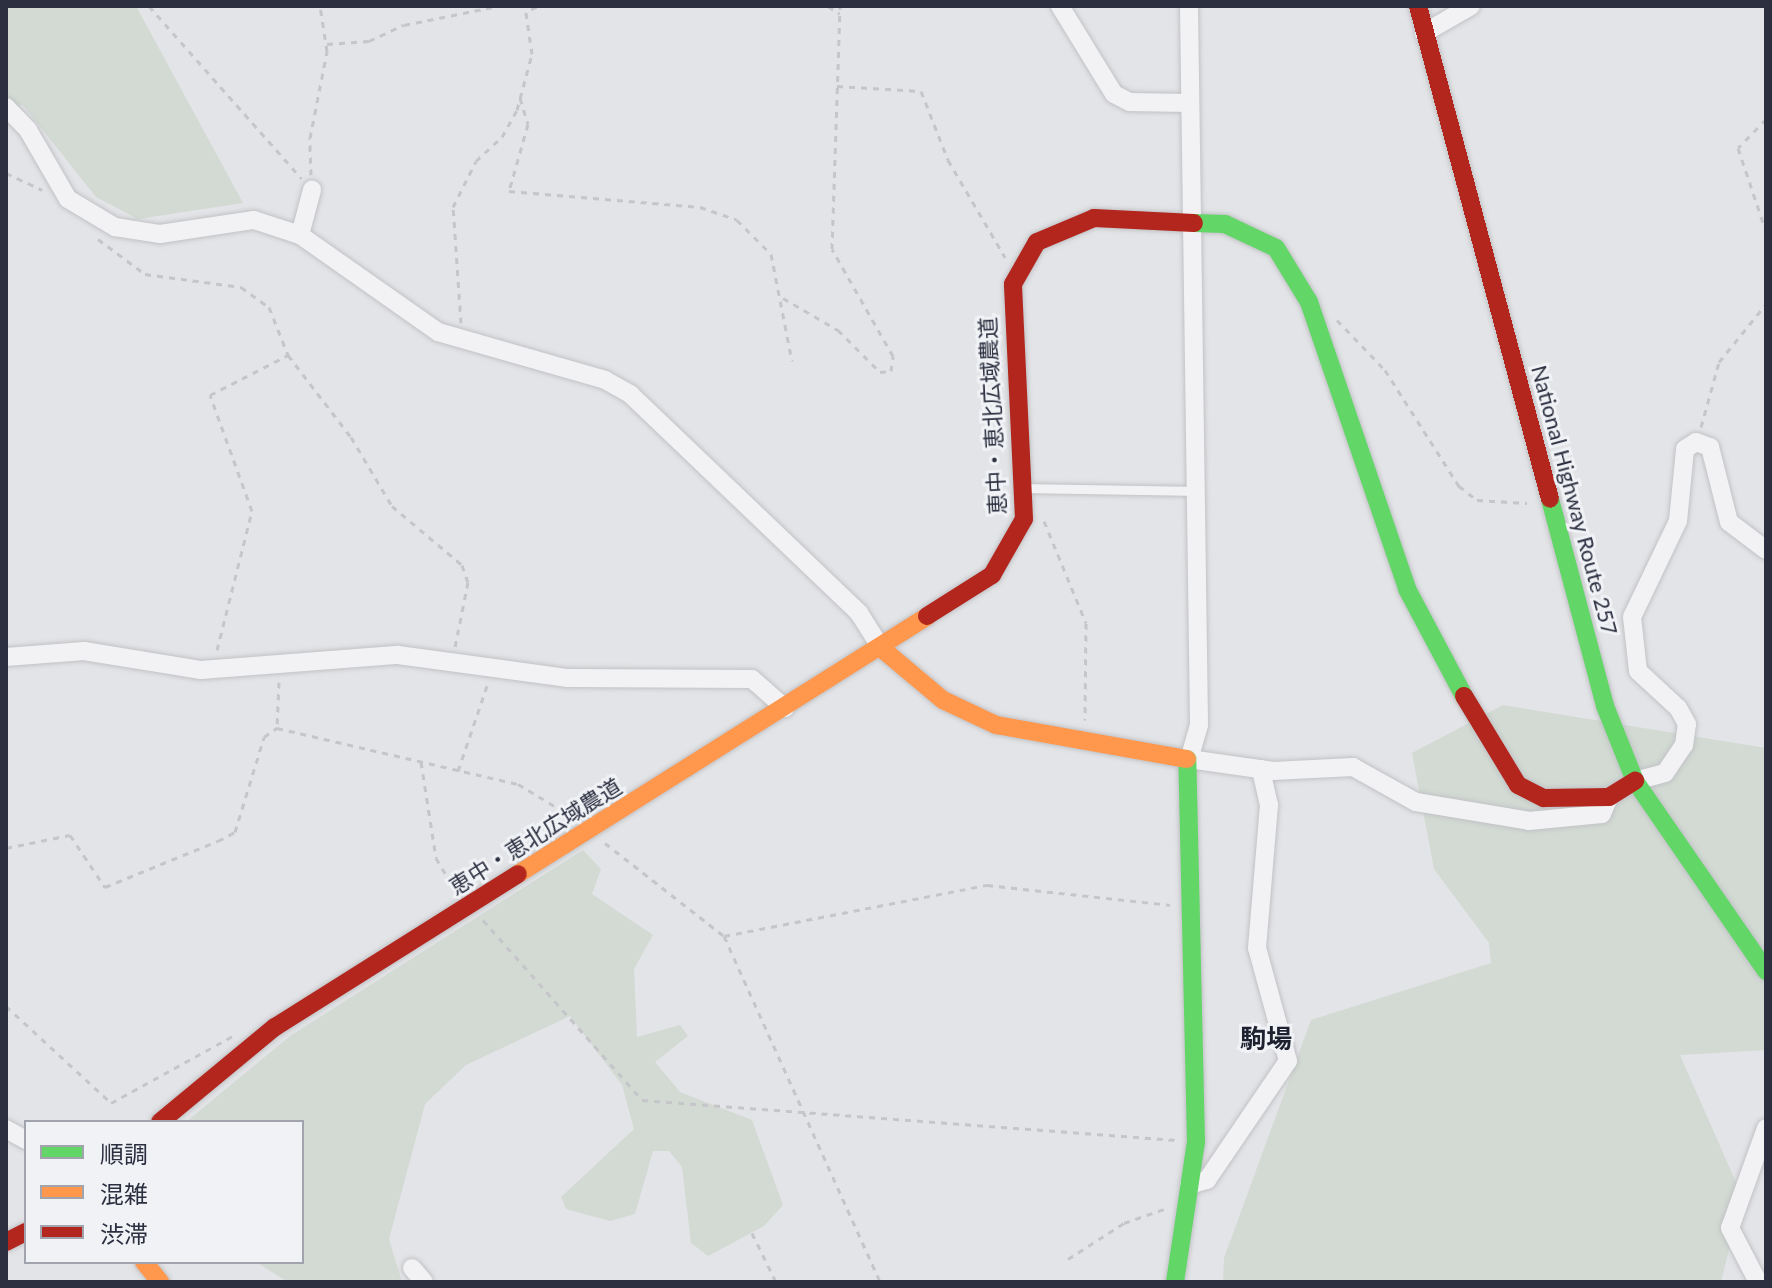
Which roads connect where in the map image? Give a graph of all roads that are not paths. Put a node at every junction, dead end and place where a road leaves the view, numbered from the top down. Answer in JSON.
{"nodes":[{"id":1,"x":1060,"y":6,"type":"edge"},
{"id":2,"x":1189,"y":6,"type":"edge"},
{"id":3,"x":1418,"y":6,"type":"edge"},
{"id":4,"x":1471,"y":6,"type":"edge"},
{"id":5,"x":1424,"y":33,"type":"junction"},
{"id":6,"x":1189,"y":103,"type":"junction"},
{"id":7,"x":6,"y":107,"type":"edge"},
{"id":8,"x":312,"y":190,"type":"road end"},
{"id":9,"x":1195,"y":221,"type":"junction"},
{"id":10,"x":300,"y":235,"type":"junction"},
{"id":11,"x":1025,"y":488,"type":"junction"},
{"id":12,"x":1198,"y":491,"type":"junction"},
{"id":13,"x":1766,"y":550,"type":"edge"},
{"id":14,"x":881,"y":648,"type":"junction"},
{"id":15,"x":6,"y":657,"type":"edge"},
{"id":16,"x":785,"y":708,"type":"junction"},
{"id":17,"x":1189,"y":759,"type":"junction"},
{"id":18,"x":1261,"y":769,"type":"junction"},
{"id":19,"x":1635,"y":781,"type":"junction"},
{"id":20,"x":1609,"y":797,"type":"junction"},
{"id":21,"x":1766,"y":971,"type":"edge"},
{"id":22,"x":162,"y":1120,"type":"edge"},
{"id":23,"x":1766,"y":1128,"type":"edge"},
{"id":24,"x":6,"y":1129,"type":"edge"},
{"id":25,"x":24,"y":1139,"type":"edge"},
{"id":26,"x":1189,"y":1185,"type":"junction"},
{"id":27,"x":24,"y":1233,"type":"edge"},
{"id":28,"x":6,"y":1242,"type":"edge"},
{"id":29,"x":146,"y":1264,"type":"edge"},
{"id":30,"x":160,"y":1282,"type":"edge"},
{"id":31,"x":1175,"y":1282,"type":"edge"},
{"id":32,"x":1758,"y":1282,"type":"edge"}],
"edges":[{"from":1,"to":6,"type":"street"},
{"from":2,"to":6,"type":"street"},
{"from":3,"to":5,"type":"main road","name":"National Highway Route 257"},
{"from":4,"to":5,"type":"street"},
{"from":5,"to":19,"type":"main road","name":"National Highway Route 257"},
{"from":6,"to":9,"type":"street"},
{"from":7,"to":10,"type":"street"},
{"from":8,"to":10,"type":"street"},
{"from":9,"to":11,"type":"main road","name":"恵中・恵北広域農道"},
{"from":9,"to":12,"type":"street"},
{"from":9,"to":20,"type":"main road"},
{"from":10,"to":14,"type":"street"},
{"from":11,"to":12,"type":"lane"},
{"from":11,"to":14,"type":"main road","name":"恵中・恵北広域農道"},
{"from":12,"to":17,"type":"street"},
{"from":13,"to":19,"type":"street"},
{"from":14,"to":16,"type":"main road","name":"恵中・恵北広域農道"},
{"from":14,"to":17,"type":"main road"},
{"from":15,"to":16,"type":"street"},
{"from":16,"to":22,"type":"main road","name":"恵中・恵北広域農道"},
{"from":17,"to":18,"type":"street"},
{"from":17,"to":26,"type":"main road"},
{"from":18,"to":20,"type":"street"},
{"from":18,"to":26,"type":"street"},
{"from":19,"to":20,"type":"main road"},
{"from":19,"to":21,"type":"main road","name":"National Highway Route 257"},
{"from":23,"to":32,"type":"street"},
{"from":24,"to":25,"type":"street"},
{"from":26,"to":31,"type":"main road"},
{"from":27,"to":28,"type":"main road"},
{"from":29,"to":30,"type":"main road"}]}
